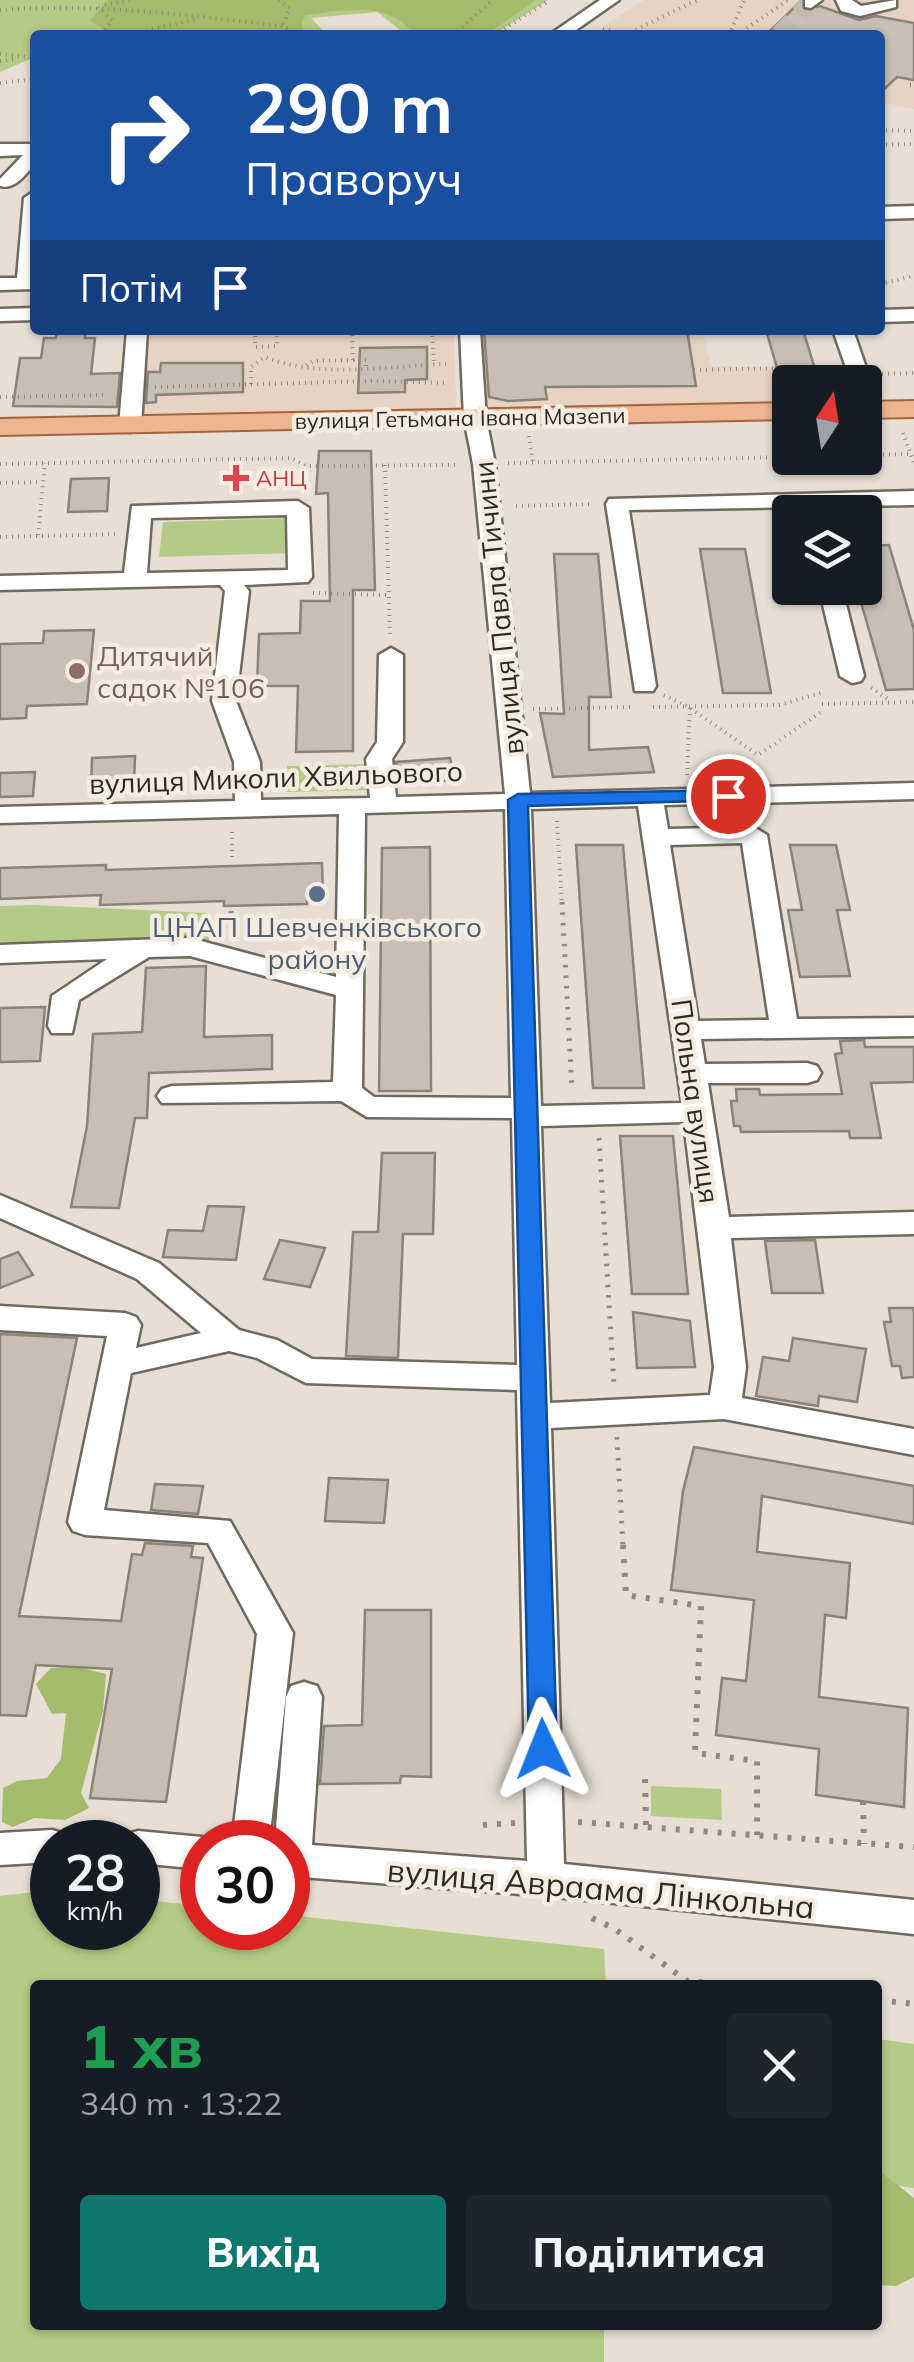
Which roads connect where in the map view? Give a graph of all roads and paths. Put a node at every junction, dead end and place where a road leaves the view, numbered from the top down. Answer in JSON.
{"nodes":[{"id":1,"x":100,"y":0,"type":"edge"},
{"id":2,"x":130,"y":0,"type":"edge"},
{"id":3,"x":278,"y":0,"type":"edge"},
{"id":4,"x":493,"y":0,"type":"edge"},
{"id":5,"x":550,"y":0,"type":"edge"},
{"id":6,"x":611,"y":0,"type":"edge"},
{"id":7,"x":697,"y":0,"type":"edge"},
{"id":8,"x":744,"y":0,"type":"edge"},
{"id":9,"x":780,"y":0,"type":"edge"},
{"id":10,"x":788,"y":0,"type":"edge"},
{"id":11,"x":844,"y":0,"type":"edge"},
{"id":12,"x":888,"y":0,"type":"edge"},
{"id":13,"x":777,"y":6,"type":"junction"},
{"id":14,"x":98,"y":7,"type":"junction"},
{"id":15,"x":0,"y":10,"type":"edge"},
{"id":16,"x":203,"y":17,"type":"junction"},
{"id":17,"x":282,"y":26,"type":"junction"},
{"id":18,"x":105,"y":30,"type":"edge"},
{"id":19,"x":150,"y":30,"type":"edge"},
{"id":20,"x":290,"y":30,"type":"edge"},
{"id":21,"x":459,"y":30,"type":"edge"},
{"id":22,"x":502,"y":30,"type":"edge"},
{"id":23,"x":566,"y":30,"type":"edge"},
{"id":24,"x":635,"y":30,"type":"edge"},
{"id":25,"x":731,"y":30,"type":"edge"},
{"id":26,"x":744,"y":30,"type":"edge"},
{"id":27,"x":0,"y":54,"type":"edge"},
{"id":28,"x":25,"y":58,"type":"junction"},
{"id":29,"x":30,"y":58,"type":"edge"},
{"id":30,"x":0,"y":61,"type":"edge"},
{"id":31,"x":30,"y":80,"type":"edge"},
{"id":32,"x":0,"y":83,"type":"edge"},
{"id":33,"x":885,"y":130,"type":"edge"},
{"id":34,"x":914,"y":131,"type":"edge"},
{"id":35,"x":914,"y":144,"type":"edge"},
{"id":36,"x":885,"y":146,"type":"edge"},
{"id":37,"x":0,"y":150,"type":"edge"},
{"id":38,"x":30,"y":151,"type":"edge"},
{"id":39,"x":30,"y":157,"type":"edge"},
{"id":40,"x":8,"y":182,"type":"dead end"},
{"id":41,"x":914,"y":212,"type":"edge"},
{"id":42,"x":885,"y":213,"type":"edge"},
{"id":43,"x":914,"y":276,"type":"edge"},
{"id":44,"x":30,"y":283,"type":"edge"},
{"id":45,"x":885,"y":283,"type":"edge"},
{"id":46,"x":0,"y":284,"type":"edge"},
{"id":47,"x":30,"y":314,"type":"edge"},
{"id":48,"x":0,"y":315,"type":"edge"},
{"id":49,"x":914,"y":315,"type":"edge"},
{"id":50,"x":885,"y":316,"type":"edge"},
{"id":51,"x":137,"y":335,"type":"edge"},
{"id":52,"x":254,"y":335,"type":"edge"},
{"id":53,"x":276,"y":335,"type":"edge"},
{"id":54,"x":352,"y":335,"type":"edge"},
{"id":55,"x":432,"y":335,"type":"edge"},
{"id":56,"x":470,"y":335,"type":"edge"},
{"id":57,"x":845,"y":335,"type":"edge"},
{"id":58,"x":353,"y":360,"type":"junction"},
{"id":59,"x":434,"y":364,"type":"junction"},
{"id":60,"x":452,"y":364,"type":"dead end"},
{"id":61,"x":306,"y":365,"type":"junction"},
{"id":62,"x":859,"y":365,"type":"edge"},
{"id":63,"x":366,"y":366,"type":"junction"},
{"id":64,"x":772,"y":369,"type":"edge"},
{"id":65,"x":694,"y":370,"type":"dead end"},
{"id":66,"x":914,"y":373,"type":"edge"},
{"id":67,"x":454,"y":383,"type":"dead end"},
{"id":68,"x":252,"y":384,"type":"junction"},
{"id":69,"x":146,"y":387,"type":"dead end"},
{"id":70,"x":119,"y":394,"type":"dead end"},
{"id":71,"x":882,"y":394,"type":"edge"},
{"id":72,"x":0,"y":397,"type":"edge"},
{"id":73,"x":882,"y":409,"type":"edge"},
{"id":74,"x":772,"y":412,"type":"edge"},
{"id":75,"x":475,"y":418,"type":"junction"},
{"id":76,"x":0,"y":426,"type":"edge"},
{"id":77,"x":130,"y":426,"type":"junction"},
{"id":78,"x":528,"y":429,"type":"dead end"},
{"id":79,"x":912,"y":454,"type":"edge"},
{"id":80,"x":882,"y":455,"type":"edge"},
{"id":81,"x":772,"y":457,"type":"edge"},
{"id":82,"x":533,"y":462,"type":"junction"},
{"id":83,"x":45,"y":463,"type":"junction"},
{"id":84,"x":914,"y":463,"type":"edge"},
{"id":85,"x":0,"y":464,"type":"edge"},
{"id":86,"x":484,"y":464,"type":"junction"},
{"id":87,"x":384,"y":465,"type":"junction"},
{"id":88,"x":43,"y":482,"type":"junction"},
{"id":89,"x":0,"y":483,"type":"edge"},
{"id":90,"x":914,"y":498,"type":"edge"},
{"id":91,"x":882,"y":500,"type":"edge"},
{"id":92,"x":618,"y":504,"type":"junction"},
{"id":93,"x":488,"y":506,"type":"junction"},
{"id":94,"x":772,"y":506,"type":"edge"},
{"id":95,"x":138,"y":534,"type":"junction"},
{"id":96,"x":38,"y":536,"type":"junction"},
{"id":97,"x":0,"y":537,"type":"edge"},
{"id":98,"x":300,"y":577,"type":"junction"},
{"id":99,"x":227,"y":578,"type":"junction"},
{"id":100,"x":135,"y":580,"type":"junction"},
{"id":101,"x":0,"y":583,"type":"edge"},
{"id":102,"x":388,"y":595,"type":"junction"},
{"id":103,"x":834,"y":605,"type":"edge"},
{"id":104,"x":390,"y":655,"type":"joint"},
{"id":105,"x":852,"y":676,"type":"dead end"},
{"id":106,"x":821,"y":693,"type":"dead end"},
{"id":107,"x":643,"y":700,"type":"junction"},
{"id":108,"x":914,"y":702,"type":"edge"},
{"id":109,"x":689,"y":707,"type":"junction"},
{"id":110,"x":525,"y":709,"type":"dead end"},
{"id":111,"x":686,"y":782,"type":"dead end"},
{"id":112,"x":914,"y":791,"type":"edge"},
{"id":113,"x":650,"y":797,"type":"junction"},
{"id":114,"x":518,"y":800,"type":"junction"},
{"id":115,"x":384,"y":804,"type":"junction"},
{"id":116,"x":352,"y":805,"type":"junction"},
{"id":117,"x":240,"y":808,"type":"junction"},
{"id":118,"x":0,"y":815,"type":"edge"},
{"id":119,"x":557,"y":820,"type":"dead end"},
{"id":120,"x":656,"y":837,"type":"junction"},
{"id":121,"x":232,"y":862,"type":"dead end"},
{"id":122,"x":144,"y":948,"type":"junction"},
{"id":123,"x":0,"y":954,"type":"edge"},
{"id":124,"x":350,"y":990,"type":"junction"},
{"id":125,"x":62,"y":1026,"type":"dead end"},
{"id":126,"x":914,"y":1027,"type":"edge"},
{"id":127,"x":784,"y":1028,"type":"junction"},
{"id":128,"x":686,"y":1030,"type":"junction"},
{"id":129,"x":808,"y":1073,"type":"dead end"},
{"id":130,"x":692,"y":1074,"type":"junction"},
{"id":131,"x":346,"y":1092,"type":"junction"},
{"id":132,"x":172,"y":1096,"type":"dead end"},
{"id":133,"x":526,"y":1112,"type":"junction"},
{"id":134,"x":699,"y":1112,"type":"junction"},
{"id":135,"x":573,"y":1114,"type":"junction"},
{"id":136,"x":1,"y":1208,"type":"edge"},
{"id":137,"x":914,"y":1223,"type":"edge"},
{"id":138,"x":714,"y":1228,"type":"junction"},
{"id":139,"x":0,"y":1318,"type":"edge"},
{"id":140,"x":229,"y":1339,"type":"junction"},
{"id":141,"x":117,"y":1364,"type":"junction"},
{"id":142,"x":533,"y":1378,"type":"junction"},
{"id":143,"x":724,"y":1406,"type":"junction"},
{"id":144,"x":615,"y":1412,"type":"junction"},
{"id":145,"x":534,"y":1416,"type":"junction"},
{"id":146,"x":914,"y":1442,"type":"edge"},
{"id":147,"x":304,"y":1697,"type":"dead end"},
{"id":148,"x":646,"y":1778,"type":"dead end"},
{"id":149,"x":864,"y":1801,"type":"dead end"},
{"id":150,"x":253,"y":1820,"type":"edge"},
{"id":151,"x":294,"y":1820,"type":"edge"},
{"id":152,"x":581,"y":1822,"type":"dead end"},
{"id":153,"x":520,"y":1823,"type":"dead end"},
{"id":154,"x":483,"y":1825,"type":"dead end"},
{"id":155,"x":646,"y":1826,"type":"junction"},
{"id":156,"x":757,"y":1835,"type":"junction"},
{"id":157,"x":864,"y":1844,"type":"junction"},
{"id":158,"x":30,"y":1847,"type":"edge"},
{"id":159,"x":914,"y":1848,"type":"edge"},
{"id":160,"x":0,"y":1849,"type":"edge"},
{"id":161,"x":310,"y":1862,"type":"edge"},
{"id":162,"x":546,"y":1879,"type":"junction"},
{"id":163,"x":579,"y":1912,"type":"dead end"},
{"id":164,"x":914,"y":1917,"type":"edge"},
{"id":165,"x":686,"y":1980,"type":"edge"},
{"id":166,"x":882,"y":2000,"type":"edge"},
{"id":167,"x":914,"y":2004,"type":"edge"}],
"edges":[{"from":1,"to":14,"type":"path"},
{"from":2,"to":14,"type":"path"},
{"from":3,"to":17,"type":"path"},
{"from":4,"to":21,"type":"path"},
{"from":5,"to":22,"type":"path"},
{"from":6,"to":23,"type":"street"},
{"from":7,"to":24,"type":"path"},
{"from":8,"to":25,"type":"path"},
{"from":9,"to":13,"type":"path"},
{"from":10,"to":13,"type":"path"},
{"from":11,"to":12,"type":"street"},
{"from":13,"to":26,"type":"path"},
{"from":14,"to":15,"type":"path"},
{"from":14,"to":16,"type":"path"},
{"from":14,"to":18,"type":"path"},
{"from":16,"to":17,"type":"path"},
{"from":16,"to":19,"type":"path"},
{"from":17,"to":20,"type":"path"},
{"from":27,"to":28,"type":"path"},
{"from":28,"to":29,"type":"path"},
{"from":28,"to":30,"type":"path"},
{"from":31,"to":32,"type":"path"},
{"from":33,"to":34,"type":"path"},
{"from":35,"to":36,"type":"path"},
{"from":37,"to":38,"type":"street"},
{"from":39,"to":40,"type":"street"},
{"from":41,"to":42,"type":"street"},
{"from":43,"to":45,"type":"path"},
{"from":44,"to":46,"type":"street"},
{"from":47,"to":48,"type":"street"},
{"from":49,"to":50,"type":"street"},
{"from":51,"to":77,"type":"street"},
{"from":52,"to":53,"type":"path"},
{"from":54,"to":58,"type":"path"},
{"from":55,"to":59,"type":"path"},
{"from":56,"to":75,"type":"street","name":"вулиця Павла Тичини"},
{"from":57,"to":62,"type":"street"},
{"from":58,"to":61,"type":"path"},
{"from":58,"to":63,"type":"path"},
{"from":59,"to":60,"type":"path"},
{"from":59,"to":63,"type":"path"},
{"from":61,"to":63,"type":"path"},
{"from":61,"to":68,"type":"path"},
{"from":64,"to":65,"type":"path"},
{"from":66,"to":71,"type":"path"},
{"from":67,"to":68,"type":"path"},
{"from":68,"to":69,"type":"path"},
{"from":70,"to":72,"type":"path"},
{"from":73,"to":79,"type":"path"},
{"from":74,"to":75,"type":"main road","name":"вулиця Гетьмана Івана Мазепи"},
{"from":75,"to":77,"type":"main road","name":"вулиця Гетьмана Івана Мазепи"},
{"from":75,"to":86,"type":"street","name":"вулиця Павла Тичини"},
{"from":76,"to":77,"type":"main road","name":"вулиця Гетьмана Івана Мазепи"},
{"from":78,"to":82,"type":"path"},
{"from":79,"to":80,"type":"path"},
{"from":79,"to":84,"type":"path"},
{"from":81,"to":82,"type":"path"},
{"from":82,"to":86,"type":"path"},
{"from":83,"to":85,"type":"path"},
{"from":83,"to":87,"type":"path"},
{"from":83,"to":88,"type":"path"},
{"from":86,"to":87,"type":"path"},
{"from":86,"to":93,"type":"street","name":"вулиця Павла Тичини"},
{"from":87,"to":102,"type":"path"},
{"from":88,"to":89,"type":"path"},
{"from":88,"to":96,"type":"path"},
{"from":90,"to":91,"type":"street"},
{"from":92,"to":93,"type":"path"},
{"from":92,"to":94,"type":"street"},
{"from":92,"to":107,"type":"street"},
{"from":93,"to":114,"type":"street","name":"вулиця Павла Тичини"},
{"from":95,"to":96,"type":"path"},
{"from":95,"to":98,"type":"street"},
{"from":95,"to":100,"type":"street"},
{"from":96,"to":97,"type":"path"},
{"from":98,"to":99,"type":"street"},
{"from":98,"to":102,"type":"path"},
{"from":99,"to":100,"type":"street"},
{"from":99,"to":117,"type":"street"},
{"from":100,"to":101,"type":"street"},
{"from":102,"to":104,"type":"path"},
{"from":103,"to":105,"type":"street"},
{"from":104,"to":115,"type":"street"},
{"from":106,"to":109,"type":"path"},
{"from":107,"to":109,"type":"path"},
{"from":107,"to":109,"type":"path"},
{"from":107,"to":110,"type":"path"},
{"from":108,"to":109,"type":"path"},
{"from":109,"to":111,"type":"path"},
{"from":112,"to":113,"type":"street","name":"вулиця Миколи Хвильового"},
{"from":113,"to":114,"type":"street","name":"вулиця Миколи Хвильового"},
{"from":113,"to":120,"type":"street","name":"Польна вулиця"},
{"from":114,"to":115,"type":"street","name":"вулиця Миколи Хвильового"},
{"from":114,"to":133,"type":"street","name":"вулиця Павла Тичини"},
{"from":115,"to":116,"type":"street","name":"вулиця Миколи Хвильового"},
{"from":116,"to":117,"type":"street","name":"вулиця Миколи Хвильового"},
{"from":116,"to":124,"type":"street"},
{"from":117,"to":118,"type":"street","name":"вулиця Миколи Хвильового"},
{"from":117,"to":121,"type":"path"},
{"from":119,"to":135,"type":"path"},
{"from":120,"to":127,"type":"street"},
{"from":120,"to":128,"type":"street","name":"Польна вулиця"},
{"from":122,"to":123,"type":"street"},
{"from":122,"to":124,"type":"street"},
{"from":122,"to":125,"type":"street"},
{"from":124,"to":131,"type":"street"},
{"from":126,"to":127,"type":"street"},
{"from":127,"to":128,"type":"street"},
{"from":128,"to":130,"type":"street","name":"Польна вулиця"},
{"from":129,"to":130,"type":"street"},
{"from":130,"to":134,"type":"street","name":"Польна вулиця"},
{"from":131,"to":132,"type":"street"},
{"from":131,"to":133,"type":"street"},
{"from":133,"to":135,"type":"street"},
{"from":133,"to":142,"type":"street","name":"вулиця Павла Тичини"},
{"from":134,"to":135,"type":"street"},
{"from":134,"to":138,"type":"street","name":"Польна вулиця"},
{"from":135,"to":144,"type":"path"},
{"from":136,"to":140,"type":"street"},
{"from":137,"to":138,"type":"street"},
{"from":138,"to":143,"type":"street","name":"Польна вулиця"},
{"from":139,"to":141,"type":"street"},
{"from":140,"to":141,"type":"street"},
{"from":140,"to":142,"type":"street"},
{"from":141,"to":150,"type":"street"},
{"from":142,"to":145,"type":"street","name":"вулиця Павла Тичини"},
{"from":143,"to":144,"type":"street"},
{"from":143,"to":146,"type":"street"},
{"from":144,"to":145,"type":"street"},
{"from":144,"to":156,"type":"path"},
{"from":145,"to":162,"type":"street","name":"вулиця Павла Тичини"},
{"from":147,"to":151,"type":"street"},
{"from":148,"to":155,"type":"path"},
{"from":149,"to":157,"type":"path"},
{"from":152,"to":155,"type":"path"},
{"from":153,"to":154,"type":"path"},
{"from":155,"to":156,"type":"path"},
{"from":156,"to":157,"type":"path"},
{"from":157,"to":159,"type":"path"},
{"from":158,"to":160,"type":"street"},
{"from":161,"to":162,"type":"street","name":"вулиця Авраама Лінкольна"},
{"from":162,"to":164,"type":"street","name":"вулиця Авраама Лінкольна"},
{"from":163,"to":165,"type":"path"},
{"from":166,"to":167,"type":"path"}]}
